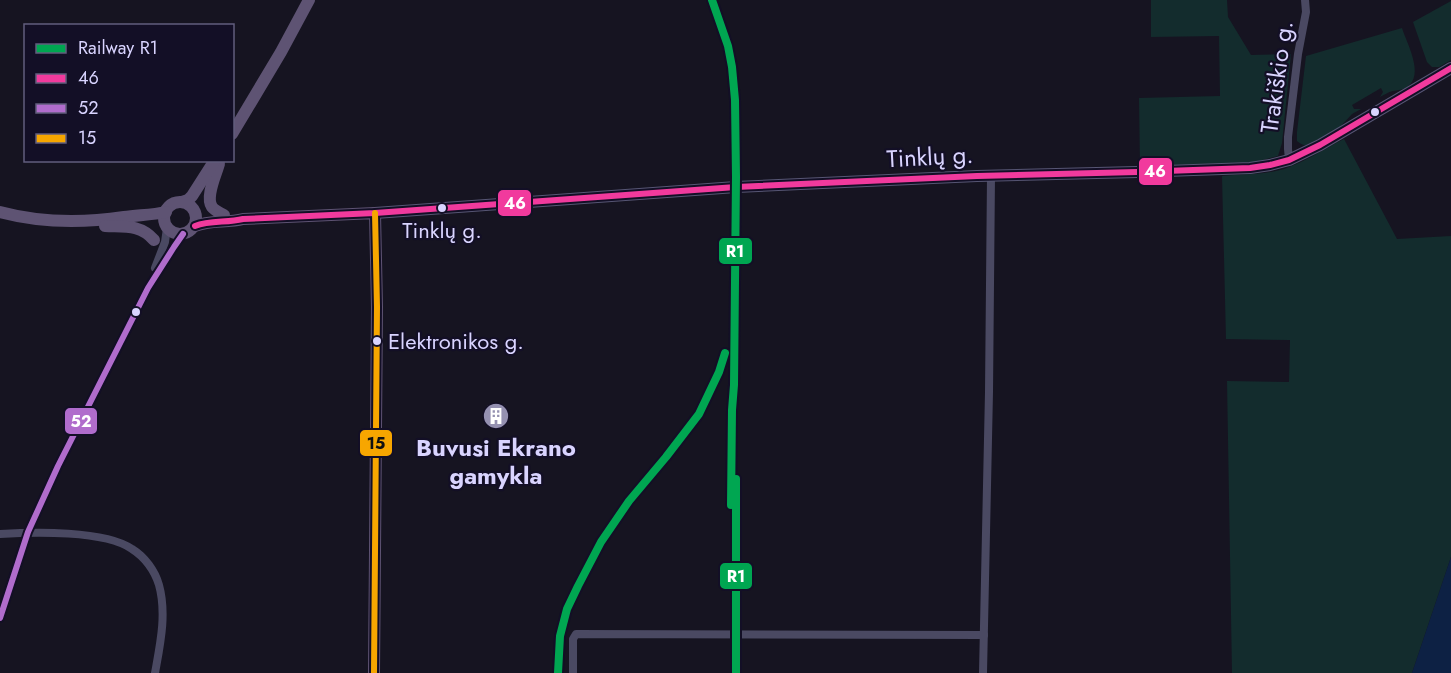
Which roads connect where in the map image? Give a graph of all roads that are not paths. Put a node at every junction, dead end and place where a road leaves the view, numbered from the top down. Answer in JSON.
{"nodes":[{"id":1,"x":309,"y":0,"type":"edge"},
{"id":2,"x":1305,"y":0,"type":"edge"},
{"id":3,"x":1451,"y":68,"type":"edge"},
{"id":4,"x":234,"y":131,"type":"edge"},
{"id":5,"x":1289,"y":160,"type":"junction"},
{"id":6,"x":218,"y":162,"type":"edge"},
{"id":7,"x":991,"y":176,"type":"junction"},
{"id":8,"x":182,"y":202,"type":"junction"},
{"id":9,"x":0,"y":212,"type":"edge"},
{"id":10,"x":166,"y":212,"type":"junction"},
{"id":11,"x":195,"y":212,"type":"junction"},
{"id":12,"x":375,"y":213,"type":"junction"},
{"id":13,"x":224,"y":215,"type":"junction"},
{"id":14,"x":113,"y":219,"type":"junction"},
{"id":15,"x":243,"y":219,"type":"junction"},
{"id":16,"x":77,"y":220,"type":"junction"},
{"id":17,"x":195,"y":226,"type":"junction"},
{"id":18,"x":167,"y":227,"type":"junction"},
{"id":19,"x":183,"y":234,"type":"junction"},
{"id":20,"x":154,"y":240,"type":"joint"},
{"id":21,"x":150,"y":278,"type":"junction"},
{"id":22,"x":148,"y":288,"type":"junction"},
{"id":23,"x":28,"y":532,"type":"junction"},
{"id":24,"x":0,"y":534,"type":"edge"},
{"id":25,"x":0,"y":618,"type":"edge"},
{"id":26,"x":984,"y":635,"type":"junction"},
{"id":27,"x":155,"y":673,"type":"edge"},
{"id":28,"x":374,"y":673,"type":"edge"},
{"id":29,"x":573,"y":673,"type":"edge"},
{"id":30,"x":983,"y":673,"type":"edge"}],
"edges":[{"from":1,"to":4,"type":"main road"},
{"from":2,"to":5,"type":"street","name":"Trakiškio g."},
{"from":3,"to":5,"type":"main road","name":"Tinklų g."},
{"from":5,"to":7,"type":"main road","name":"Tinklų g."},
{"from":6,"to":8,"type":"main road"},
{"from":6,"to":11,"type":"main road"},
{"from":6,"to":13,"type":"main road","name":"Tinklų g."},
{"from":7,"to":12,"type":"main road","name":"Tinklų g."},
{"from":7,"to":26,"type":"street"},
{"from":8,"to":10,"type":"main road"},
{"from":8,"to":11,"type":"main road"},
{"from":9,"to":16,"type":"main road"},
{"from":10,"to":14,"type":"main road"},
{"from":10,"to":18,"type":"main road"},
{"from":11,"to":13,"type":"main road","name":"Tinklų g."},
{"from":11,"to":17,"type":"main road"},
{"from":12,"to":15,"type":"main road","name":"Tinklų g."},
{"from":12,"to":28,"type":"main road"},
{"from":13,"to":15,"type":"main road","name":"Tinklų g."},
{"from":14,"to":16,"type":"main road"},
{"from":14,"to":18,"type":"main road"},
{"from":15,"to":17,"type":"main road","name":"Tinklų g."},
{"from":16,"to":20,"type":"main road"},
{"from":17,"to":19,"type":"main road"},
{"from":18,"to":19,"type":"main road"},
{"from":18,"to":21,"type":"street"},
{"from":19,"to":22,"type":"street"},
{"from":20,"to":21,"type":"street"},
{"from":21,"to":22,"type":"street"},
{"from":22,"to":23,"type":"street"},
{"from":23,"to":24,"type":"street"},
{"from":23,"to":25,"type":"street"},
{"from":23,"to":27,"type":"street"},
{"from":26,"to":29,"type":"street"},
{"from":26,"to":30,"type":"street"}]}
